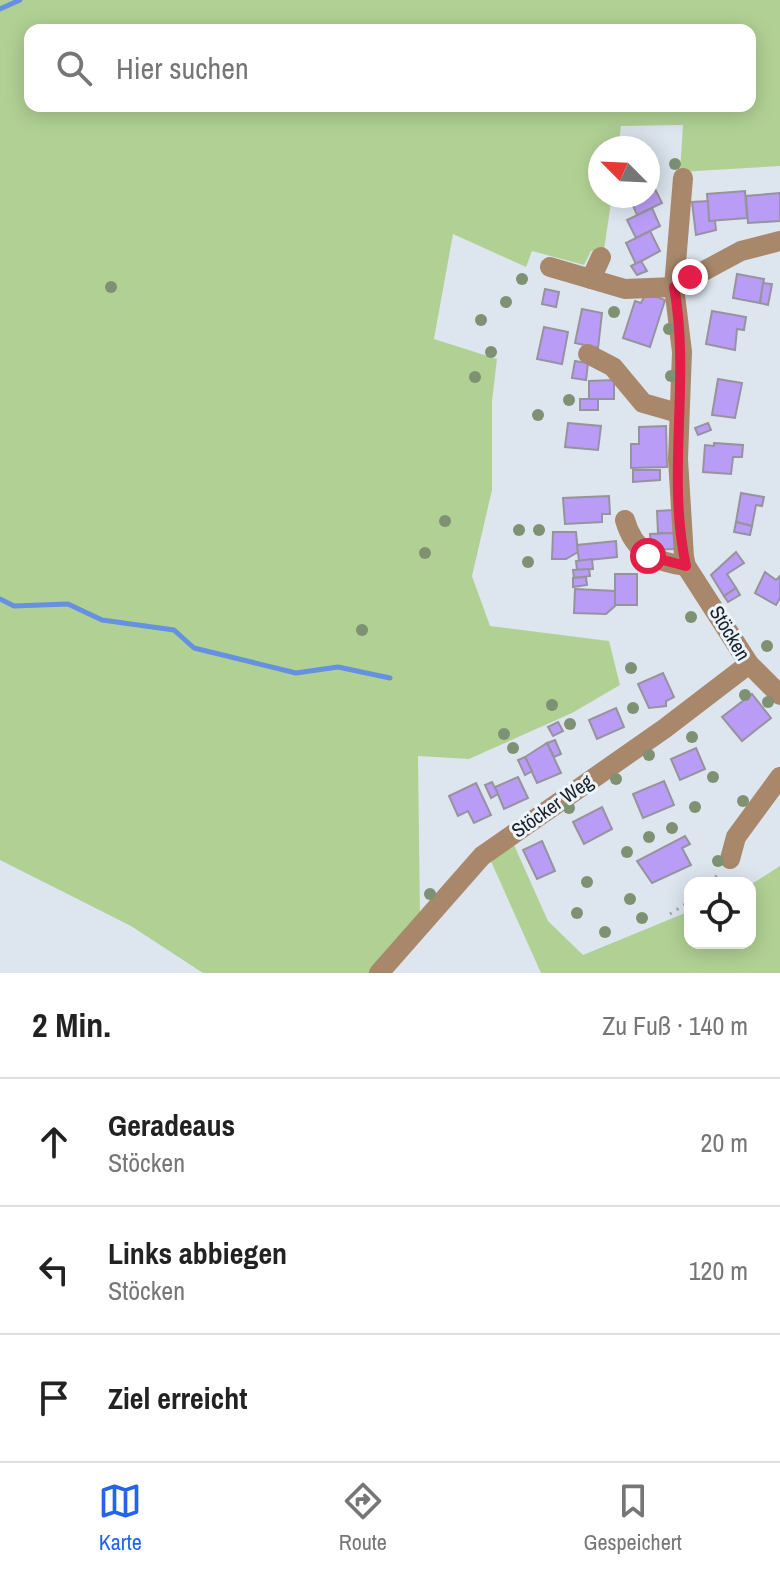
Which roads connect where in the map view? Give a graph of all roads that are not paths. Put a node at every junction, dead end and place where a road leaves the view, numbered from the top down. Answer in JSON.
{"nodes":[{"id":1,"x":683,"y":178,"type":"dead end"},
{"id":2,"x":780,"y":241,"type":"edge"},
{"id":3,"x":601,"y":257,"type":"dead end"},
{"id":4,"x":550,"y":267,"type":"dead end"},
{"id":5,"x":591,"y":279,"type":"junction"},
{"id":6,"x":674,"y":287,"type":"junction"},
{"id":7,"x":588,"y":354,"type":"dead end"},
{"id":8,"x":678,"y":413,"type":"junction"},
{"id":9,"x":625,"y":520,"type":"dead end"},
{"id":10,"x":686,"y":566,"type":"junction"},
{"id":11,"x":749,"y":664,"type":"junction"},
{"id":12,"x":780,"y":695,"type":"edge"},
{"id":13,"x":780,"y":777,"type":"edge"},
{"id":14,"x":730,"y":859,"type":"dead end"},
{"id":15,"x":379,"y":973,"type":"edge"}],
"edges":[{"from":1,"to":6,"type":"street","name":"Stöcken"},
{"from":2,"to":6,"type":"street"},
{"from":3,"to":5,"type":"street"},
{"from":4,"to":5,"type":"street"},
{"from":5,"to":6,"type":"street"},
{"from":6,"to":8,"type":"street","name":"Stöcken"},
{"from":7,"to":8,"type":"street"},
{"from":8,"to":10,"type":"street","name":"Stöcken"},
{"from":9,"to":10,"type":"street"},
{"from":10,"to":11,"type":"street","name":"Stöcken"},
{"from":11,"to":12,"type":"street","name":"Stöcken"},
{"from":11,"to":15,"type":"street","name":"Stöcker Weg"},
{"from":13,"to":14,"type":"street"}]}
